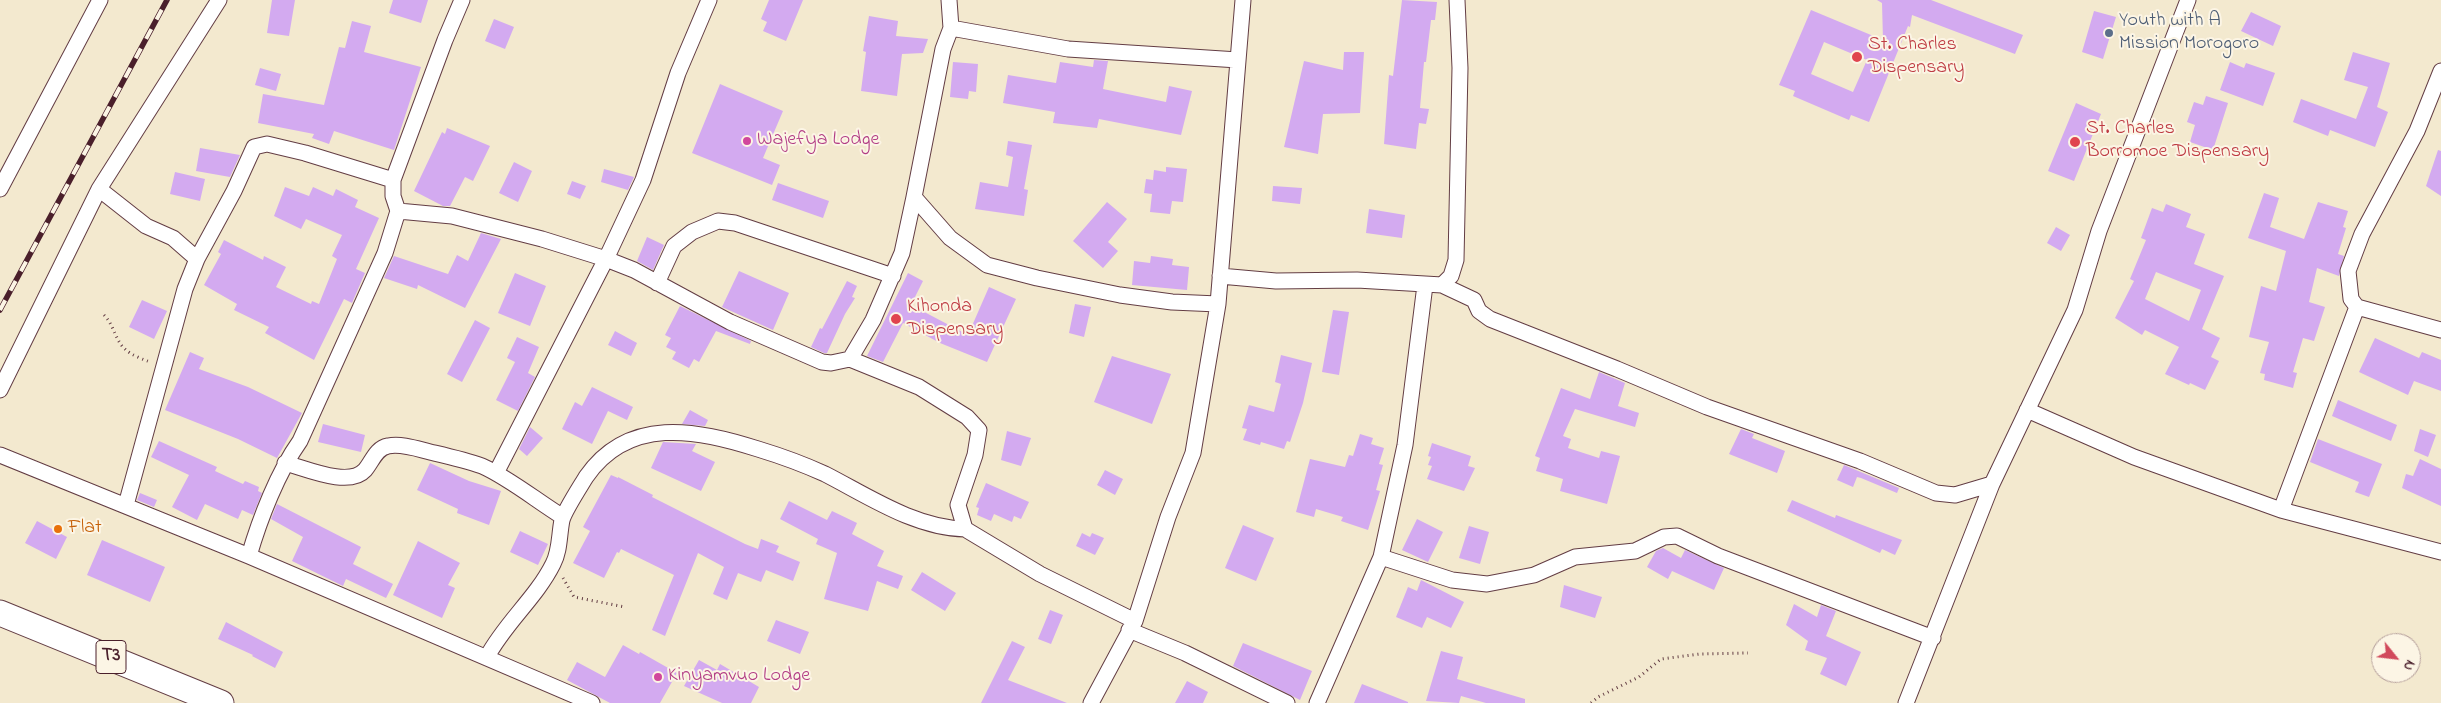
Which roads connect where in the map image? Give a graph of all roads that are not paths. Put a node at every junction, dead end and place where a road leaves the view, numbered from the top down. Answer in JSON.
{"nodes":[{"id":1,"x":100,"y":0,"type":"edge"},
{"id":2,"x":219,"y":0,"type":"edge"},
{"id":3,"x":462,"y":0,"type":"edge"},
{"id":4,"x":709,"y":0,"type":"edge"},
{"id":5,"x":949,"y":0,"type":"edge"},
{"id":6,"x":1243,"y":0,"type":"edge"},
{"id":7,"x":1456,"y":0,"type":"edge"},
{"id":8,"x":2188,"y":0,"type":"edge"},
{"id":9,"x":951,"y":28,"type":"junction"},
{"id":10,"x":1238,"y":60,"type":"junction"},
{"id":11,"x":2441,"y":71,"type":"edge"},
{"id":12,"x":392,"y":180,"type":"junction"},
{"id":13,"x":0,"y":189,"type":"edge"},
{"id":14,"x":99,"y":189,"type":"junction"},
{"id":15,"x":914,"y":197,"type":"junction"},
{"id":16,"x":398,"y":212,"type":"junction"},
{"id":17,"x":197,"y":259,"type":"junction"},
{"id":18,"x":606,"y":260,"type":"junction"},
{"id":19,"x":893,"y":276,"type":"junction"},
{"id":20,"x":1220,"y":276,"type":"junction"},
{"id":21,"x":657,"y":283,"type":"junction"},
{"id":22,"x":1425,"y":285,"type":"junction"},
{"id":23,"x":1442,"y":285,"type":"junction"},
{"id":24,"x":1218,"y":304,"type":"junction"},
{"id":25,"x":2357,"y":307,"type":"junction"},
{"id":26,"x":2441,"y":330,"type":"edge"},
{"id":27,"x":850,"y":359,"type":"junction"},
{"id":28,"x":0,"y":390,"type":"edge"},
{"id":29,"x":2027,"y":410,"type":"junction"},
{"id":30,"x":0,"y":454,"type":"edge"},
{"id":31,"x":284,"y":463,"type":"junction"},
{"id":32,"x":496,"y":473,"type":"junction"},
{"id":33,"x":1992,"y":484,"type":"junction"},
{"id":34,"x":126,"y":504,"type":"junction"},
{"id":35,"x":2281,"y":510,"type":"junction"},
{"id":36,"x":563,"y":517,"type":"junction"},
{"id":37,"x":965,"y":529,"type":"junction"},
{"id":38,"x":2441,"y":552,"type":"edge"},
{"id":39,"x":250,"y":556,"type":"junction"},
{"id":40,"x":1381,"y":557,"type":"junction"},
{"id":41,"x":0,"y":613,"type":"edge"},
{"id":42,"x":1132,"y":626,"type":"junction"},
{"id":43,"x":1933,"y":638,"type":"junction"},
{"id":44,"x":487,"y":657,"type":"junction"},
{"id":45,"x":222,"y":703,"type":"edge"},
{"id":46,"x":592,"y":703,"type":"edge"},
{"id":47,"x":1090,"y":703,"type":"edge"},
{"id":48,"x":1287,"y":703,"type":"edge"},
{"id":49,"x":1317,"y":703,"type":"edge"},
{"id":50,"x":1906,"y":703,"type":"edge"}],
"edges":[{"from":1,"to":13,"type":"street"},
{"from":2,"to":14,"type":"street"},
{"from":3,"to":12,"type":"street"},
{"from":4,"to":18,"type":"street"},
{"from":5,"to":9,"type":"street"},
{"from":6,"to":10,"type":"street"},
{"from":7,"to":23,"type":"street"},
{"from":8,"to":29,"type":"street"},
{"from":9,"to":10,"type":"street"},
{"from":9,"to":15,"type":"street"},
{"from":10,"to":20,"type":"street"},
{"from":11,"to":25,"type":"street"},
{"from":12,"to":16,"type":"street"},
{"from":12,"to":17,"type":"street"},
{"from":14,"to":17,"type":"street"},
{"from":14,"to":28,"type":"street"},
{"from":15,"to":19,"type":"street"},
{"from":15,"to":24,"type":"street"},
{"from":16,"to":18,"type":"street"},
{"from":16,"to":31,"type":"street"},
{"from":17,"to":34,"type":"street"},
{"from":18,"to":21,"type":"street"},
{"from":18,"to":32,"type":"street"},
{"from":19,"to":21,"type":"street"},
{"from":19,"to":27,"type":"street"},
{"from":20,"to":22,"type":"street"},
{"from":20,"to":24,"type":"street"},
{"from":21,"to":27,"type":"street"},
{"from":22,"to":23,"type":"street"},
{"from":22,"to":40,"type":"street"},
{"from":23,"to":33,"type":"street"},
{"from":24,"to":42,"type":"street"},
{"from":25,"to":26,"type":"street"},
{"from":25,"to":35,"type":"street"},
{"from":27,"to":37,"type":"street"},
{"from":29,"to":33,"type":"street"},
{"from":29,"to":35,"type":"street"},
{"from":30,"to":34,"type":"street"},
{"from":31,"to":32,"type":"street"},
{"from":31,"to":39,"type":"street"},
{"from":32,"to":36,"type":"street"},
{"from":33,"to":43,"type":"street"},
{"from":34,"to":39,"type":"street"},
{"from":35,"to":38,"type":"street"},
{"from":36,"to":37,"type":"street"},
{"from":36,"to":44,"type":"street"},
{"from":37,"to":42,"type":"street"},
{"from":39,"to":44,"type":"street"},
{"from":40,"to":43,"type":"street"},
{"from":40,"to":49,"type":"street"},
{"from":41,"to":45,"type":"highway","number":"T3"},
{"from":42,"to":47,"type":"street"},
{"from":42,"to":48,"type":"street"},
{"from":43,"to":50,"type":"street"},
{"from":44,"to":46,"type":"street"}]}
